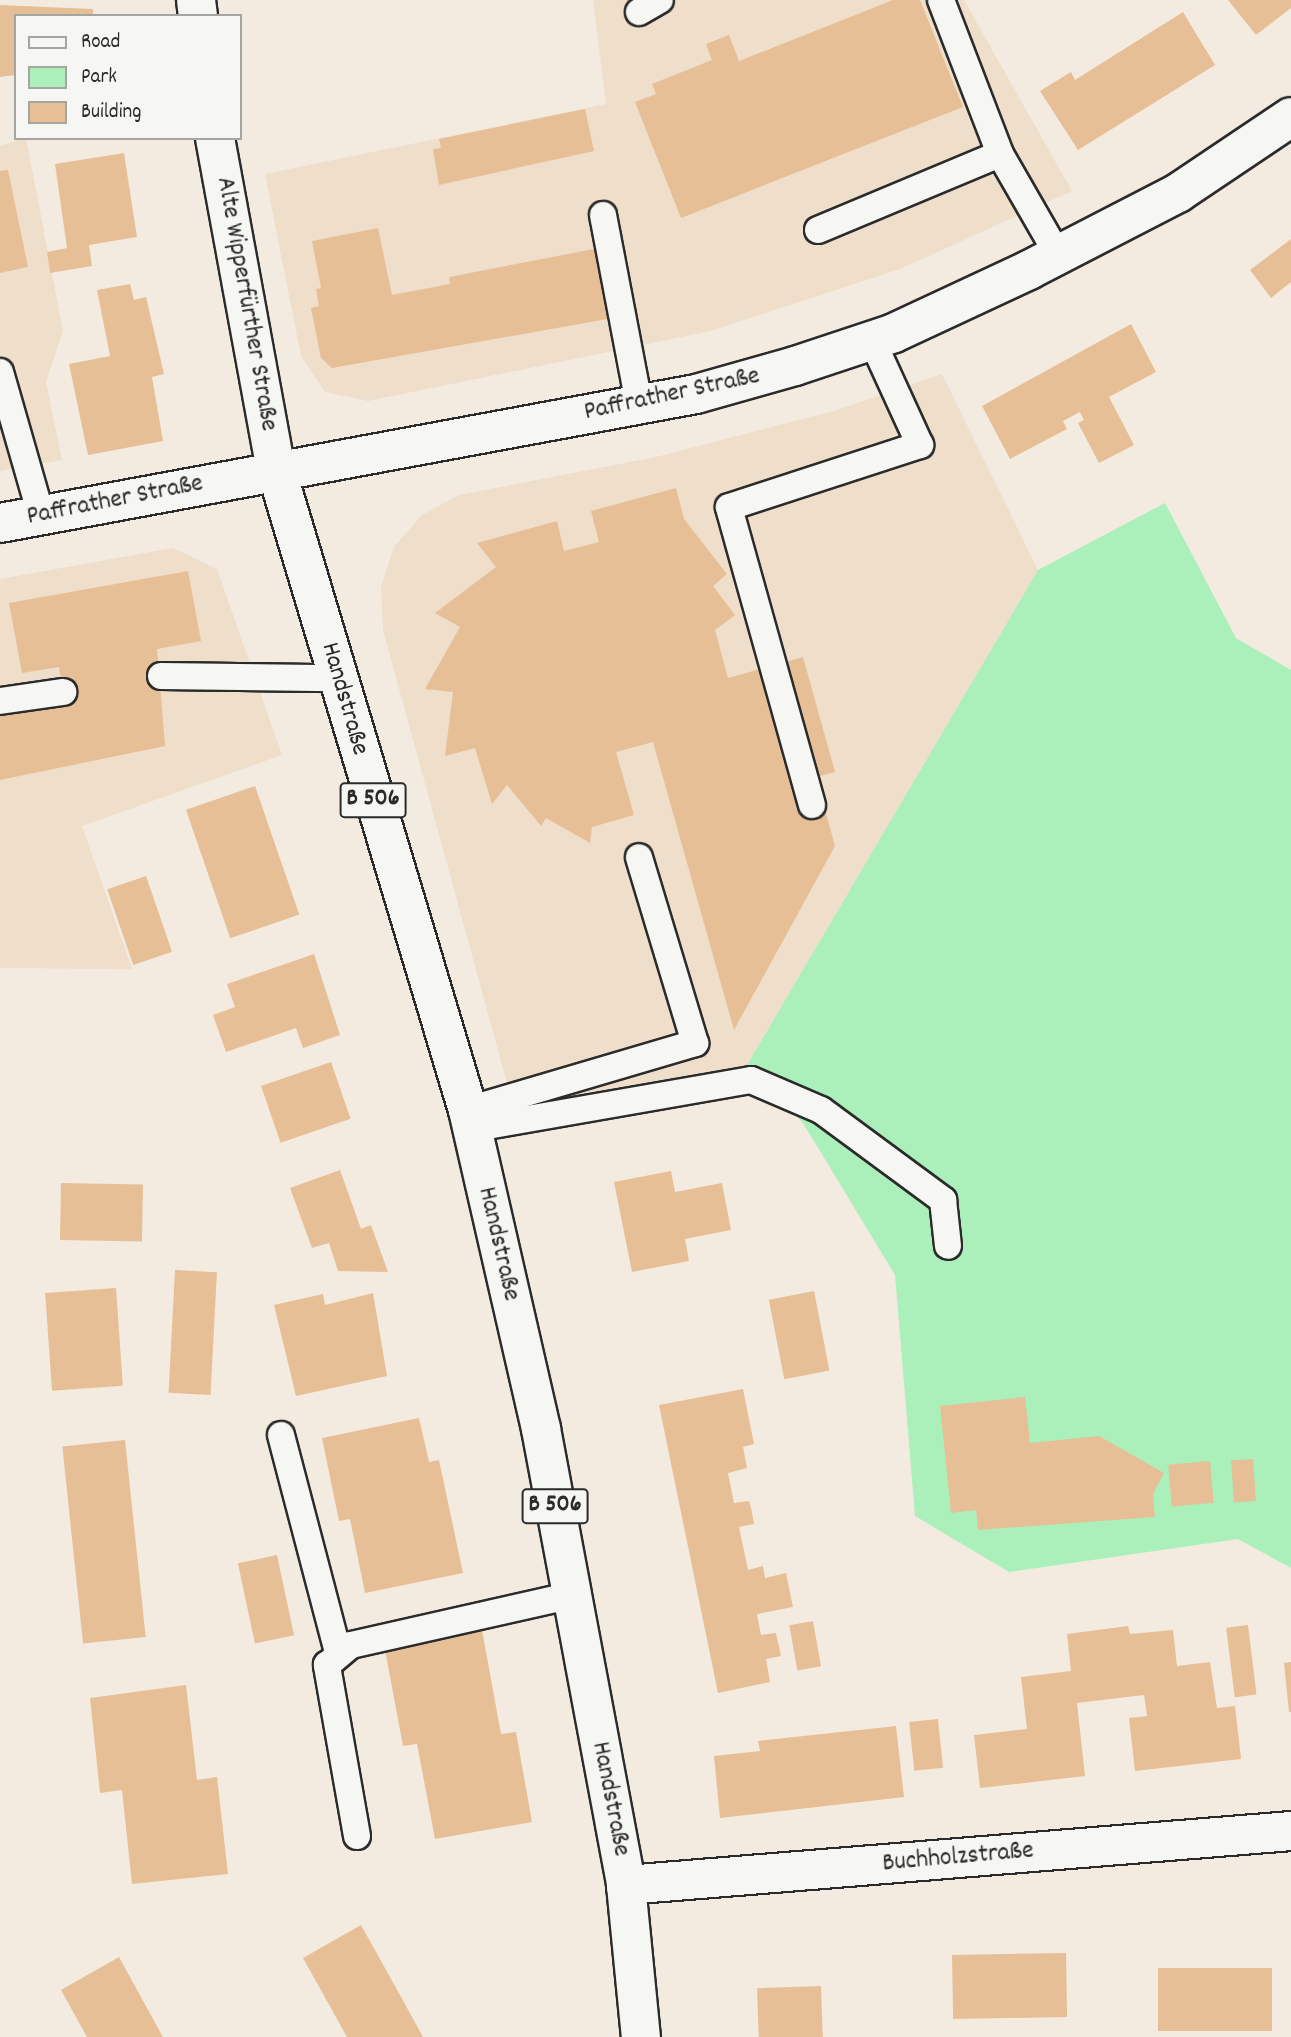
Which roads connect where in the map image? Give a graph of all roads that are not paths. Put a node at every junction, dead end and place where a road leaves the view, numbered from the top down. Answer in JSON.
{"nodes":[{"id":1,"x":941,"y":0,"type":"edge"},
{"id":2,"x":1291,"y":117,"type":"edge"},
{"id":3,"x":215,"y":140,"type":"edge"},
{"id":4,"x":1000,"y":154,"type":"junction"},
{"id":5,"x":603,"y":215,"type":"dead end"},
{"id":6,"x":818,"y":230,"type":"dead end"},
{"id":7,"x":1058,"y":254,"type":"junction"},
{"id":8,"x":872,"y":340,"type":"junction"},
{"id":9,"x":0,"y":372,"type":"edge"},
{"id":10,"x":639,"y":404,"type":"junction"},
{"id":11,"x":276,"y":469,"type":"junction"},
{"id":12,"x":41,"y":515,"type":"junction"},
{"id":13,"x":0,"y":523,"type":"edge"},
{"id":14,"x":161,"y":676,"type":"dead end"},
{"id":15,"x":337,"y":678,"type":"junction"},
{"id":16,"x":63,"y":692,"type":"dead end"},
{"id":17,"x":0,"y":701,"type":"edge"},
{"id":18,"x":812,"y":805,"type":"dead end"},
{"id":19,"x":639,"y":857,"type":"dead end"},
{"id":20,"x":469,"y":1120,"type":"junction"},
{"id":21,"x":948,"y":1246,"type":"dead end"},
{"id":22,"x":281,"y":1435,"type":"dead end"},
{"id":23,"x":572,"y":1595,"type":"junction"},
{"id":24,"x":338,"y":1653,"type":"junction"},
{"id":25,"x":1291,"y":1831,"type":"edge"},
{"id":26,"x":356,"y":1836,"type":"dead end"},
{"id":27,"x":626,"y":1885,"type":"junction"},
{"id":28,"x":641,"y":2037,"type":"edge"}],
"edges":[{"from":1,"to":4,"type":"lane"},
{"from":2,"to":7,"type":"main road","name":"Paffrather Straße"},
{"from":3,"to":11,"type":"main road","name":"Alte Wipperfürther Straße","number":"B 506"},
{"from":4,"to":6,"type":"lane"},
{"from":4,"to":7,"type":"lane"},
{"from":5,"to":10,"type":"lane"},
{"from":7,"to":8,"type":"main road","name":"Paffrather Straße"},
{"from":8,"to":10,"type":"main road","name":"Paffrather Straße"},
{"from":8,"to":18,"type":"lane"},
{"from":9,"to":12,"type":"lane"},
{"from":10,"to":11,"type":"main road","name":"Paffrather Straße"},
{"from":11,"to":12,"type":"main road","name":"Paffrather Straße"},
{"from":11,"to":15,"type":"main road","name":"Handstraße","number":"B 506"},
{"from":12,"to":13,"type":"main road","name":"Paffrather Straße"},
{"from":14,"to":15,"type":"lane"},
{"from":15,"to":20,"type":"main road","name":"Handstraße","number":"B 506"},
{"from":16,"to":17,"type":"lane"},
{"from":19,"to":20,"type":"lane"},
{"from":20,"to":21,"type":"lane"},
{"from":20,"to":23,"type":"main road","name":"Handstraße","number":"B 506"},
{"from":22,"to":24,"type":"lane"},
{"from":23,"to":24,"type":"lane"},
{"from":23,"to":27,"type":"main road","name":"Handstraße","number":"B 506"},
{"from":24,"to":26,"type":"lane"},
{"from":25,"to":27,"type":"main road","name":"Buchholzstraße"},
{"from":27,"to":28,"type":"main road","name":"Handstraße","number":"B 506"}]}
